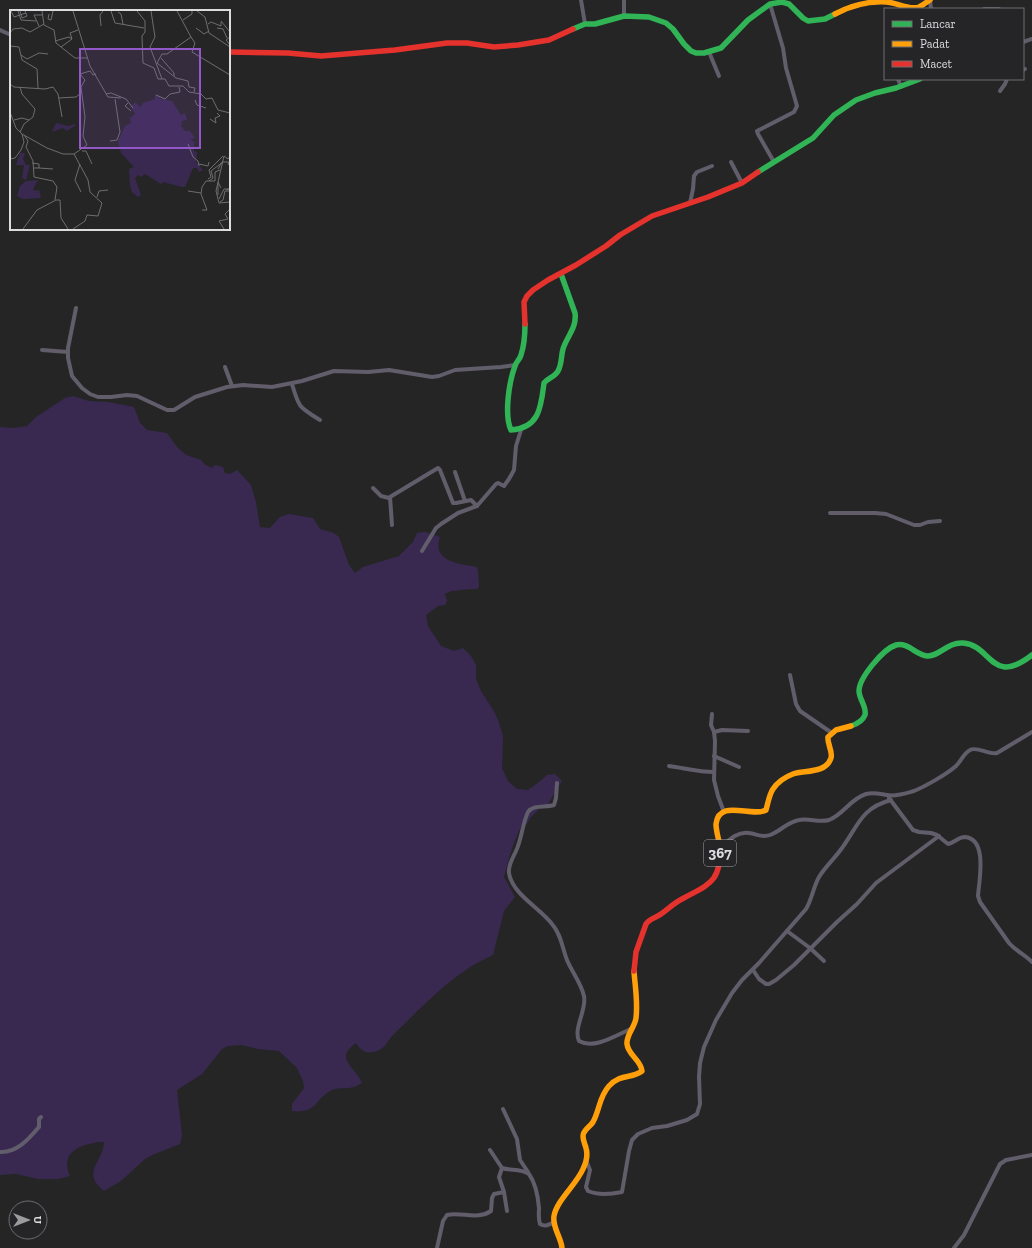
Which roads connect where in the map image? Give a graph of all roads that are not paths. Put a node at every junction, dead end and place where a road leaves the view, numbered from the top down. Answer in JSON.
{"nodes":[{"id":1,"x":582,"y":0,"type":"edge"},
{"id":2,"x":624,"y":0,"type":"edge"},
{"id":3,"x":930,"y":0,"type":"edge"},
{"id":4,"x":786,"y":2,"type":"edge"},
{"id":5,"x":770,"y":4,"type":"junction"},
{"id":6,"x":624,"y":16,"type":"junction"},
{"id":7,"x":585,"y":24,"type":"junction"},
{"id":8,"x":0,"y":30,"type":"edge"},
{"id":9,"x":10,"y":35,"type":"edge"},
{"id":10,"x":230,"y":52,"type":"edge"},
{"id":11,"x":709,"y":52,"type":"junction"},
{"id":12,"x":719,"y":76,"type":"dead end"},
{"id":13,"x":898,"y":80,"type":"edge"},
{"id":14,"x":918,"y":80,"type":"edge"},
{"id":15,"x":1007,"y":80,"type":"edge"},
{"id":16,"x":901,"y":87,"type":"junction"},
{"id":17,"x":1000,"y":91,"type":"dead end"},
{"id":18,"x":731,"y":162,"type":"dead end"},
{"id":19,"x":774,"y":162,"type":"junction"},
{"id":20,"x":712,"y":166,"type":"dead end"},
{"id":21,"x":742,"y":183,"type":"junction"},
{"id":22,"x":690,"y":203,"type":"junction"},
{"id":23,"x":561,"y":274,"type":"junction"},
{"id":24,"x":76,"y":308,"type":"dead end"},
{"id":25,"x":42,"y":350,"type":"dead end"},
{"id":26,"x":68,"y":352,"type":"junction"},
{"id":27,"x":515,"y":365,"type":"junction"},
{"id":28,"x":225,"y":367,"type":"dead end"},
{"id":29,"x":292,"y":384,"type":"junction"},
{"id":30,"x":232,"y":386,"type":"junction"},
{"id":31,"x":320,"y":420,"type":"dead end"},
{"id":32,"x":521,"y":430,"type":"junction"},
{"id":33,"x":455,"y":472,"type":"dead end"},
{"id":34,"x":373,"y":488,"type":"dead end"},
{"id":35,"x":389,"y":498,"type":"junction"},
{"id":36,"x":465,"y":501,"type":"junction"},
{"id":37,"x":477,"y":506,"type":"junction"},
{"id":38,"x":830,"y":513,"type":"dead end"},
{"id":39,"x":940,"y":521,"type":"dead end"},
{"id":40,"x":392,"y":525,"type":"dead end"},
{"id":41,"x":422,"y":551,"type":"dead end"},
{"id":42,"x":1032,"y":656,"type":"edge"},
{"id":43,"x":790,"y":675,"type":"dead end"},
{"id":44,"x":712,"y":714,"type":"dead end"},
{"id":45,"x":748,"y":730,"type":"dead end"},
{"id":46,"x":714,"y":732,"type":"junction"},
{"id":47,"x":1032,"y":732,"type":"edge"},
{"id":48,"x":832,"y":733,"type":"junction"},
{"id":49,"x":714,"y":756,"type":"junction"},
{"id":50,"x":669,"y":766,"type":"dead end"},
{"id":51,"x":739,"y":767,"type":"dead end"},
{"id":52,"x":714,"y":772,"type":"junction"},
{"id":53,"x":557,"y":784,"type":"dead end"},
{"id":54,"x":889,"y":798,"type":"junction"},
{"id":55,"x":724,"y":812,"type":"junction"},
{"id":56,"x":939,"y":836,"type":"junction"},
{"id":57,"x":720,"y":848,"type":"junction"},
{"id":58,"x":787,"y":931,"type":"junction"},
{"id":59,"x":810,"y":948,"type":"junction"},
{"id":60,"x":824,"y":961,"type":"dead end"},
{"id":61,"x":1032,"y":962,"type":"edge"},
{"id":62,"x":753,"y":970,"type":"junction"},
{"id":63,"x":634,"y":1027,"type":"junction"},
{"id":64,"x":504,"y":1109,"type":"dead end"},
{"id":65,"x":41,"y":1117,"type":"dead end"},
{"id":66,"x":490,"y":1150,"type":"dead end"},
{"id":67,"x":0,"y":1152,"type":"edge"},
{"id":68,"x":1032,"y":1154,"type":"edge"},
{"id":69,"x":586,"y":1160,"type":"junction"},
{"id":70,"x":502,"y":1168,"type":"junction"},
{"id":71,"x":529,"y":1174,"type":"junction"},
{"id":72,"x":504,"y":1192,"type":"junction"},
{"id":73,"x":507,"y":1211,"type":"dead end"},
{"id":74,"x":554,"y":1222,"type":"junction"},
{"id":75,"x":437,"y":1248,"type":"edge"},
{"id":76,"x":562,"y":1248,"type":"edge"},
{"id":77,"x":954,"y":1248,"type":"edge"}],
"edges":[{"from":1,"to":7,"type":"street"},
{"from":2,"to":6,"type":"street"},
{"from":3,"to":4,"type":"street"},
{"from":4,"to":5,"type":"street"},
{"from":5,"to":11,"type":"street"},
{"from":5,"to":19,"type":"street"},
{"from":6,"to":7,"type":"street"},
{"from":6,"to":11,"type":"street"},
{"from":7,"to":10,"type":"street"},
{"from":8,"to":9,"type":"street"},
{"from":11,"to":12,"type":"street"},
{"from":13,"to":16,"type":"street"},
{"from":14,"to":16,"type":"street"},
{"from":15,"to":17,"type":"street"},
{"from":16,"to":19,"type":"street"},
{"from":18,"to":21,"type":"street"},
{"from":19,"to":21,"type":"street"},
{"from":20,"to":22,"type":"street"},
{"from":21,"to":22,"type":"street"},
{"from":22,"to":23,"type":"street"},
{"from":23,"to":27,"type":"street"},
{"from":23,"to":32,"type":"street"},
{"from":24,"to":26,"type":"street"},
{"from":25,"to":26,"type":"street"},
{"from":26,"to":30,"type":"street"},
{"from":27,"to":29,"type":"street"},
{"from":27,"to":32,"type":"street"},
{"from":28,"to":30,"type":"street"},
{"from":29,"to":30,"type":"street"},
{"from":29,"to":31,"type":"street"},
{"from":32,"to":37,"type":"street"},
{"from":33,"to":36,"type":"street"},
{"from":34,"to":35,"type":"street"},
{"from":35,"to":36,"type":"street"},
{"from":35,"to":40,"type":"street"},
{"from":36,"to":37,"type":"street"},
{"from":37,"to":41,"type":"street"},
{"from":38,"to":39,"type":"street"},
{"from":42,"to":48,"type":"street"},
{"from":43,"to":48,"type":"street"},
{"from":44,"to":46,"type":"street"},
{"from":45,"to":46,"type":"street"},
{"from":46,"to":49,"type":"street"},
{"from":47,"to":54,"type":"street"},
{"from":48,"to":55,"type":"street"},
{"from":49,"to":51,"type":"street"},
{"from":49,"to":52,"type":"street"},
{"from":50,"to":52,"type":"street"},
{"from":52,"to":55,"type":"street"},
{"from":53,"to":63,"type":"street"},
{"from":54,"to":56,"type":"street"},
{"from":54,"to":57,"type":"street"},
{"from":54,"to":58,"type":"street"},
{"from":55,"to":57,"type":"street","number":"367"},
{"from":56,"to":59,"type":"street"},
{"from":56,"to":61,"type":"street"},
{"from":57,"to":63,"type":"street","number":"367"},
{"from":58,"to":59,"type":"street"},
{"from":58,"to":62,"type":"street"},
{"from":59,"to":60,"type":"street"},
{"from":59,"to":62,"type":"street"},
{"from":62,"to":69,"type":"street"},
{"from":63,"to":69,"type":"street","number":"367"},
{"from":64,"to":71,"type":"street"},
{"from":65,"to":67,"type":"street"},
{"from":66,"to":70,"type":"street"},
{"from":68,"to":77,"type":"street"},
{"from":69,"to":74,"type":"street","number":"367"},
{"from":70,"to":71,"type":"street"},
{"from":70,"to":72,"type":"street"},
{"from":71,"to":74,"type":"street"},
{"from":72,"to":73,"type":"street"},
{"from":72,"to":75,"type":"street"},
{"from":74,"to":76,"type":"street"}]}
